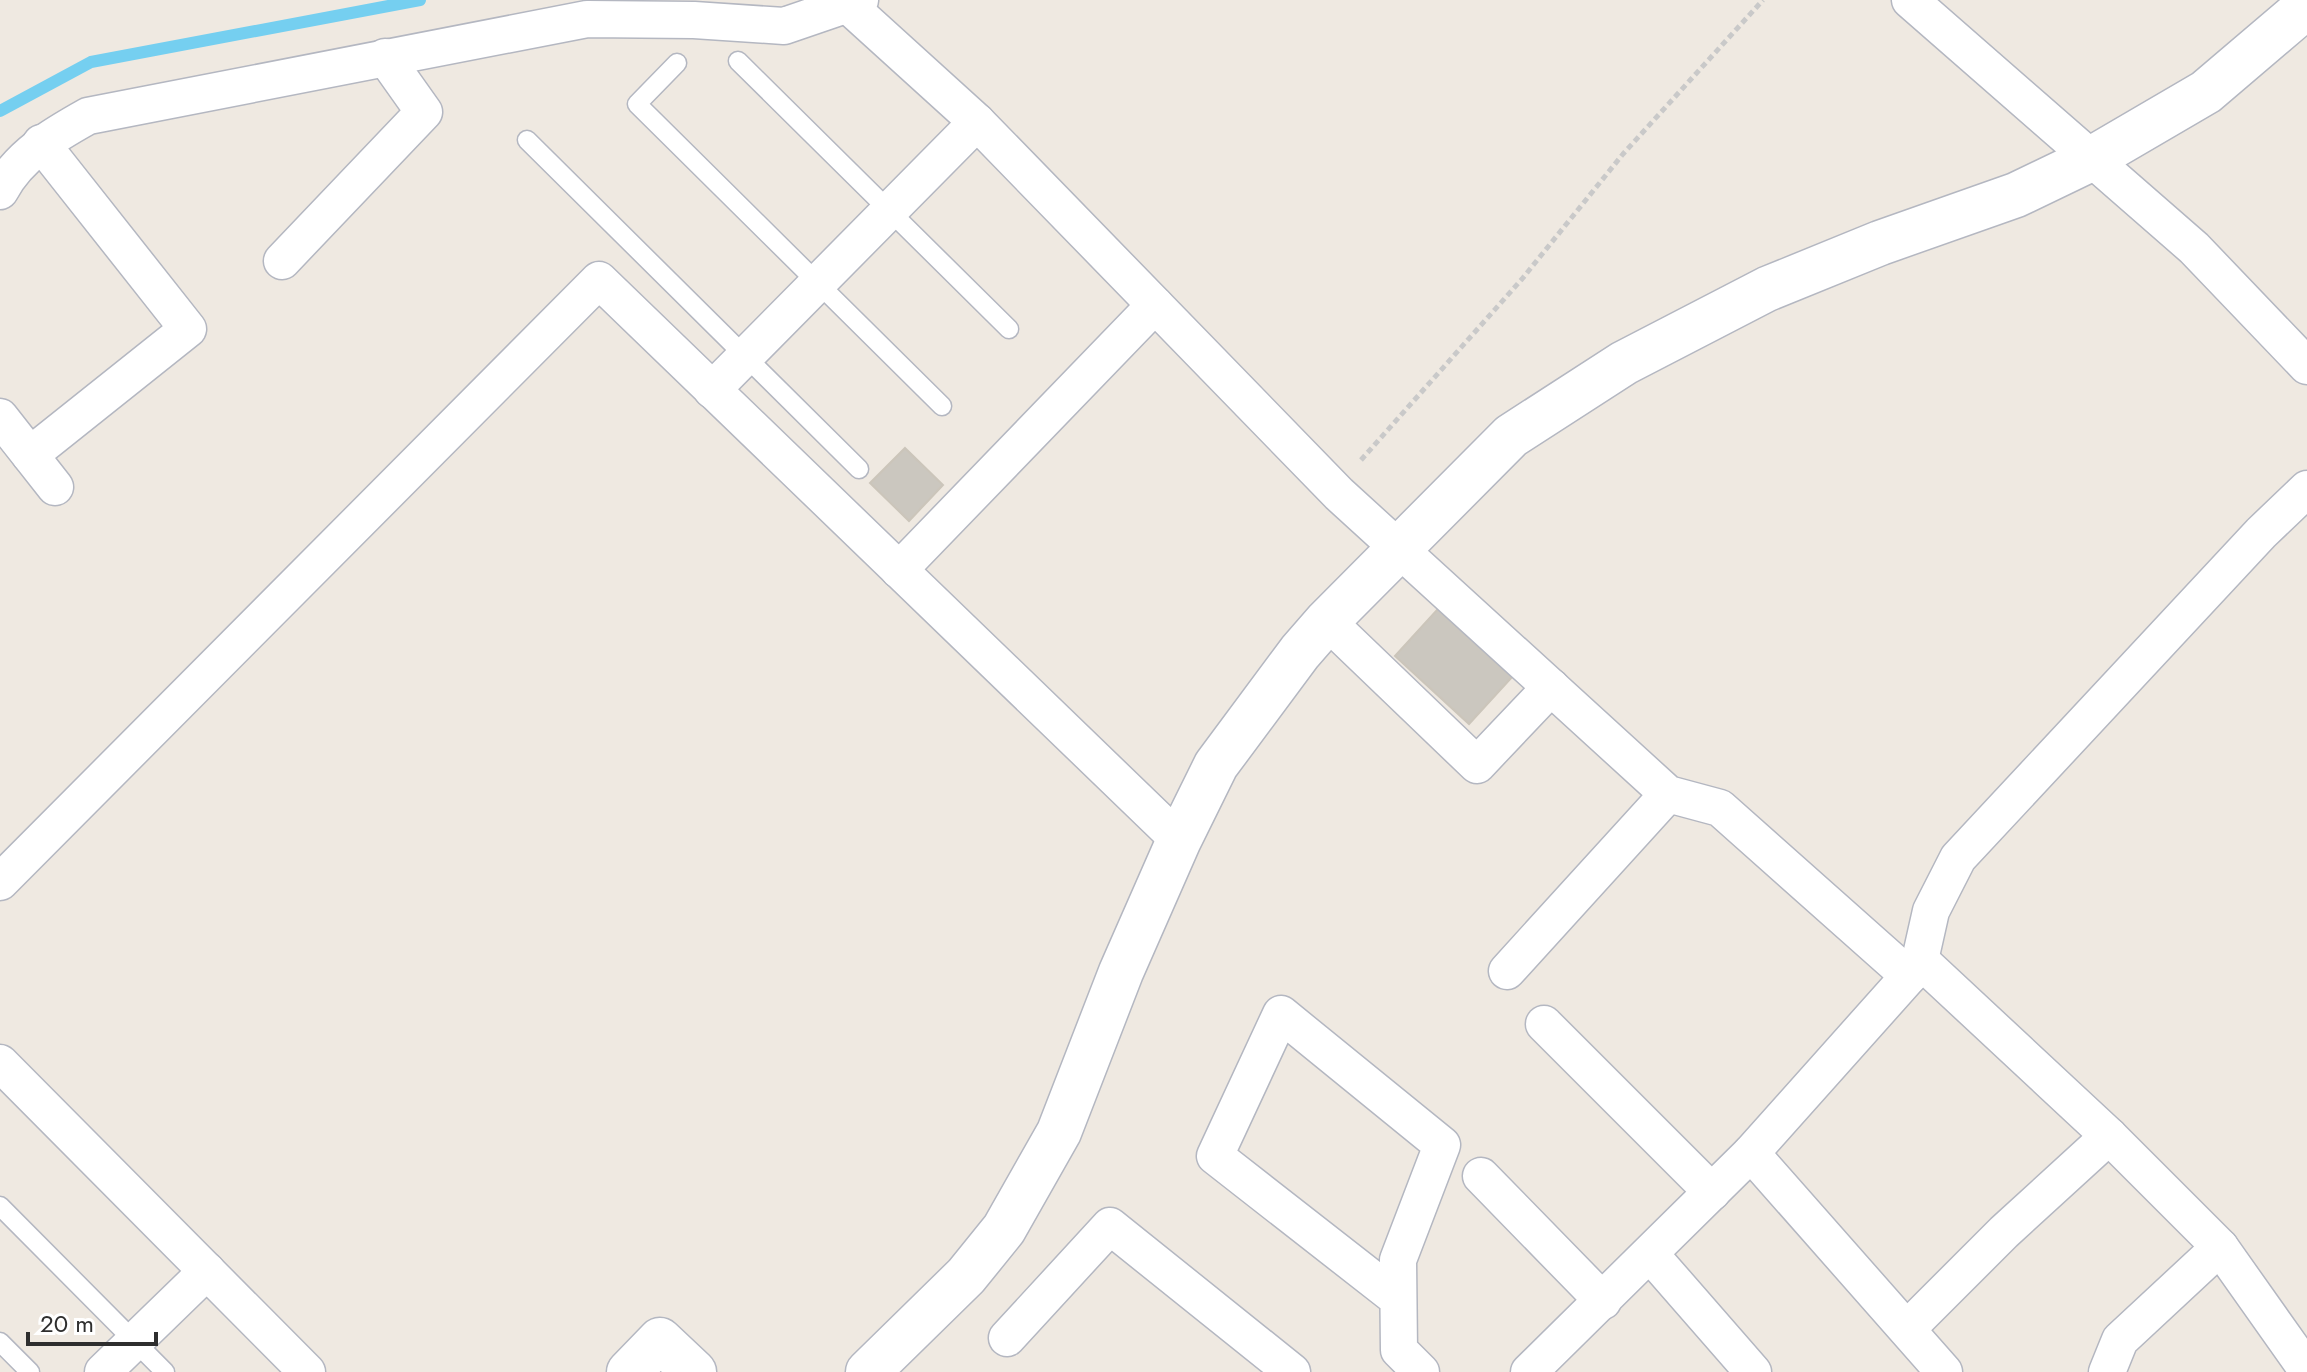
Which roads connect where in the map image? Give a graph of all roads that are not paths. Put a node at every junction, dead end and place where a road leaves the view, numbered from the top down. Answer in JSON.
{"nodes":[{"id":1,"x":1910,"y":0,"type":"edge"},
{"id":2,"x":852,"y":2,"type":"edge"},
{"id":3,"x":2307,"y":6,"type":"edge"},
{"id":4,"x":385,"y":57,"type":"junction"},
{"id":5,"x":738,"y":61,"type":"dead end"},
{"id":6,"x":677,"y":63,"type":"dead end"},
{"id":7,"x":977,"y":122,"type":"junction"},
{"id":8,"x":527,"y":140,"type":"dead end"},
{"id":9,"x":41,"y":143,"type":"junction"},
{"id":10,"x":2093,"y":158,"type":"junction"},
{"id":11,"x":0,"y":191,"type":"edge"},
{"id":12,"x":889,"y":210,"type":"junction"},
{"id":13,"x":282,"y":261,"type":"dead end"},
{"id":14,"x":817,"y":283,"type":"junction"},
{"id":15,"x":1155,"y":305,"type":"junction"},
{"id":16,"x":1009,"y":329,"type":"dead end"},
{"id":17,"x":745,"y":356,"type":"junction"},
{"id":18,"x":2307,"y":366,"type":"edge"},
{"id":19,"x":712,"y":390,"type":"junction"},
{"id":20,"x":942,"y":406,"type":"dead end"},
{"id":21,"x":0,"y":417,"type":"edge"},
{"id":22,"x":30,"y":455,"type":"junction"},
{"id":23,"x":859,"y":469,"type":"dead end"},
{"id":24,"x":55,"y":487,"type":"dead end"},
{"id":25,"x":2307,"y":489,"type":"edge"},
{"id":26,"x":1398,"y":547,"type":"junction"},
{"id":27,"x":899,"y":570,"type":"junction"},
{"id":28,"x":1327,"y":621,"type":"junction"},
{"id":29,"x":1551,"y":687,"type":"junction"},
{"id":30,"x":1668,"y":794,"type":"junction"},
{"id":31,"x":1179,"y":840,"type":"junction"},
{"id":32,"x":0,"y":882,"type":"edge"},
{"id":33,"x":1915,"y":968,"type":"junction"},
{"id":34,"x":1507,"y":971,"type":"dead end"},
{"id":35,"x":1544,"y":1024,"type":"dead end"},
{"id":36,"x":0,"y":1063,"type":"edge"},
{"id":37,"x":2109,"y":1136,"type":"junction"},
{"id":38,"x":1751,"y":1153,"type":"junction"},
{"id":39,"x":1481,"y":1176,"type":"dead end"},
{"id":40,"x":1712,"y":1192,"type":"junction"},
{"id":41,"x":0,"y":1206,"type":"edge"},
{"id":42,"x":2220,"y":1247,"type":"junction"},
{"id":43,"x":1650,"y":1254,"type":"junction"},
{"id":44,"x":207,"y":1271,"type":"junction"},
{"id":45,"x":1398,"y":1299,"type":"junction"},
{"id":46,"x":1603,"y":1301,"type":"junction"},
{"id":47,"x":1907,"y":1329,"type":"junction"},
{"id":48,"x":1007,"y":1338,"type":"dead end"},
{"id":49,"x":0,"y":1342,"type":"edge"},
{"id":50,"x":134,"y":1342,"type":"junction"},
{"id":51,"x":1538,"y":1369,"type":"edge"},
{"id":52,"x":2307,"y":1370,"type":"edge"},
{"id":53,"x":30,"y":1372,"type":"edge"},
{"id":54,"x":103,"y":1372,"type":"edge"},
{"id":55,"x":165,"y":1372,"type":"edge"},
{"id":56,"x":307,"y":1372,"type":"edge"},
{"id":57,"x":629,"y":1372,"type":"edge"},
{"id":58,"x":694,"y":1372,"type":"edge"},
{"id":59,"x":868,"y":1372,"type":"edge"},
{"id":60,"x":1292,"y":1372,"type":"edge"},
{"id":61,"x":1421,"y":1372,"type":"edge"},
{"id":62,"x":1753,"y":1372,"type":"edge"},
{"id":63,"x":1944,"y":1372,"type":"edge"},
{"id":64,"x":2107,"y":1372,"type":"edge"}],
"edges":[{"from":1,"to":10,"type":"street"},
{"from":2,"to":4,"type":"street"},
{"from":2,"to":7,"type":"street"},
{"from":3,"to":10,"type":"street"},
{"from":4,"to":9,"type":"street"},
{"from":4,"to":13,"type":"street"},
{"from":5,"to":12,"type":"lane"},
{"from":6,"to":14,"type":"lane"},
{"from":7,"to":12,"type":"street"},
{"from":7,"to":15,"type":"street"},
{"from":8,"to":17,"type":"lane"},
{"from":9,"to":11,"type":"street"},
{"from":9,"to":22,"type":"street"},
{"from":10,"to":18,"type":"street"},
{"from":10,"to":26,"type":"street"},
{"from":12,"to":14,"type":"street"},
{"from":12,"to":16,"type":"lane"},
{"from":14,"to":17,"type":"street"},
{"from":14,"to":20,"type":"lane"},
{"from":15,"to":26,"type":"street"},
{"from":15,"to":27,"type":"street"},
{"from":17,"to":19,"type":"street"},
{"from":17,"to":23,"type":"lane"},
{"from":19,"to":27,"type":"street"},
{"from":19,"to":32,"type":"street"},
{"from":21,"to":22,"type":"street"},
{"from":22,"to":24,"type":"street"},
{"from":25,"to":33,"type":"street"},
{"from":26,"to":28,"type":"street"},
{"from":26,"to":29,"type":"street"},
{"from":27,"to":31,"type":"street"},
{"from":28,"to":29,"type":"street"},
{"from":28,"to":31,"type":"street"},
{"from":29,"to":30,"type":"street"},
{"from":30,"to":33,"type":"street"},
{"from":30,"to":34,"type":"street"},
{"from":31,"to":59,"type":"street"},
{"from":33,"to":37,"type":"street"},
{"from":33,"to":38,"type":"street"},
{"from":35,"to":40,"type":"street"},
{"from":36,"to":44,"type":"street"},
{"from":37,"to":42,"type":"street"},
{"from":37,"to":47,"type":"street"},
{"from":38,"to":40,"type":"street"},
{"from":38,"to":47,"type":"street"},
{"from":39,"to":46,"type":"street"},
{"from":40,"to":43,"type":"street"},
{"from":41,"to":50,"type":"lane"},
{"from":42,"to":52,"type":"street"},
{"from":42,"to":64,"type":"street"},
{"from":43,"to":46,"type":"street"},
{"from":43,"to":62,"type":"street"},
{"from":44,"to":50,"type":"street"},
{"from":44,"to":56,"type":"street"},
{"from":45,"to":45,"type":"street"},
{"from":45,"to":61,"type":"street"},
{"from":46,"to":51,"type":"street"},
{"from":47,"to":63,"type":"street"},
{"from":48,"to":60,"type":"street"},
{"from":49,"to":53,"type":"lane"},
{"from":50,"to":54,"type":"street"},
{"from":50,"to":55,"type":"lane"},
{"from":57,"to":58,"type":"street"}]}
